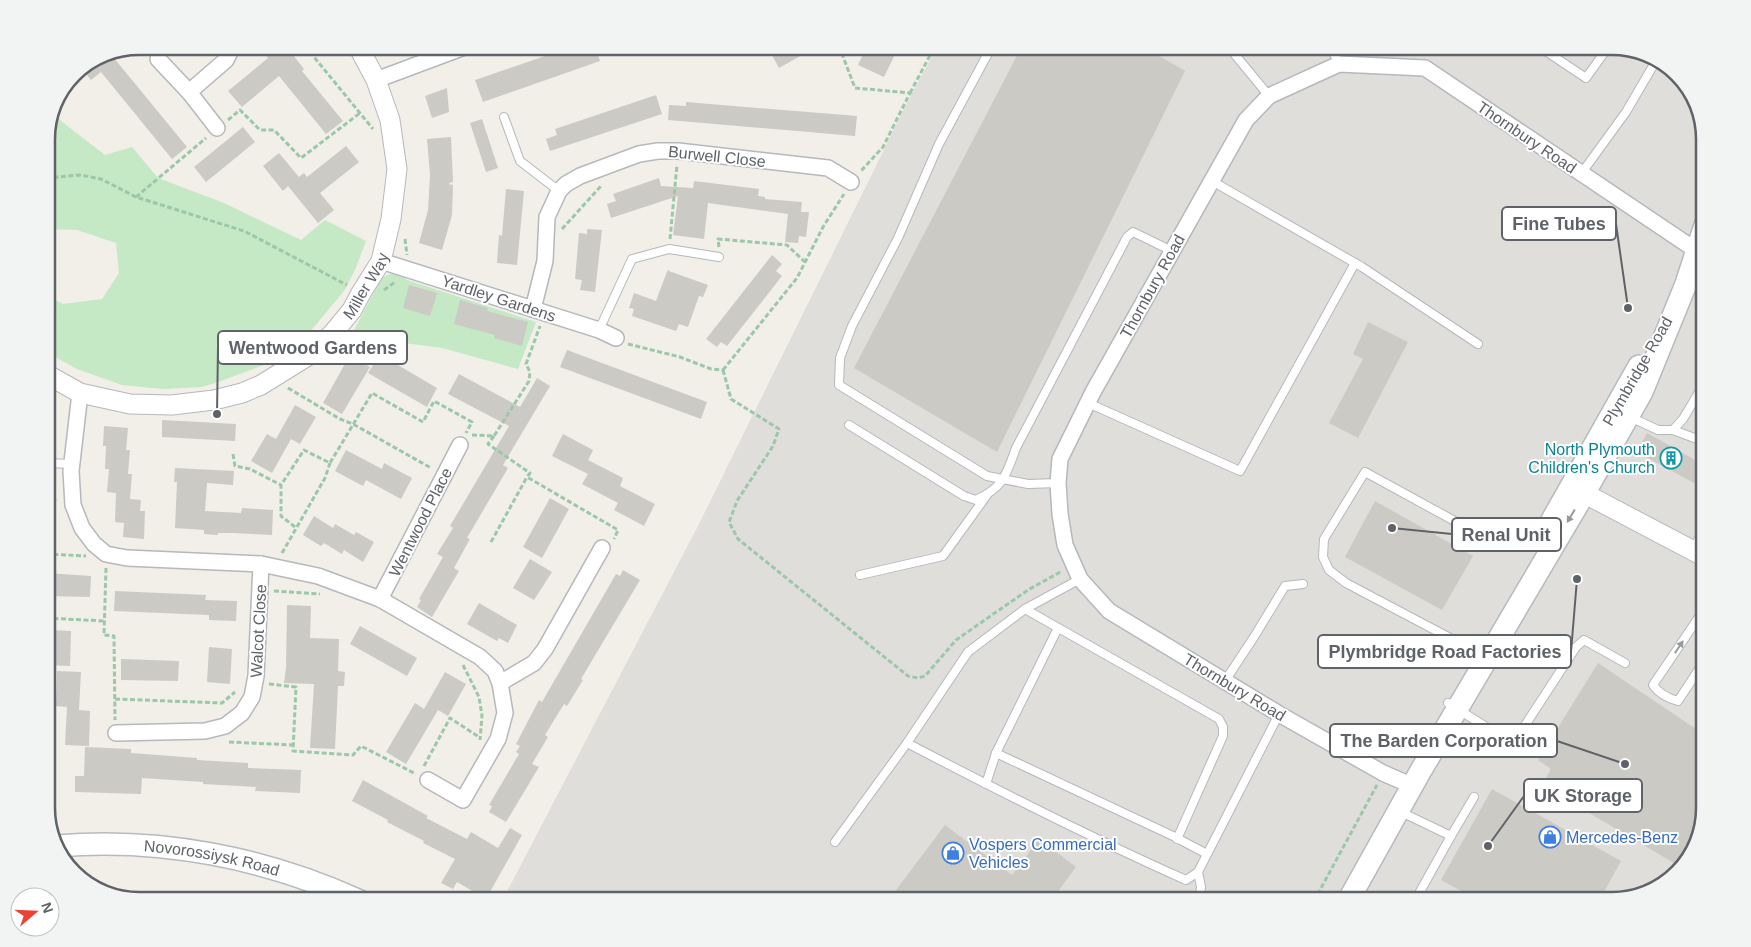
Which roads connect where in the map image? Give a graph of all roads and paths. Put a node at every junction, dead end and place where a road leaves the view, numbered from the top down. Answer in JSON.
{"nodes":[{"id":1,"x":228,"y":55,"type":"edge"},
{"id":2,"x":312,"y":55,"type":"edge"},
{"id":3,"x":363,"y":55,"type":"edge"},
{"id":4,"x":443,"y":55,"type":"edge"},
{"id":5,"x":842,"y":55,"type":"edge"},
{"id":6,"x":930,"y":55,"type":"edge"},
{"id":7,"x":987,"y":55,"type":"edge"},
{"id":8,"x":1234,"y":55,"type":"edge"},
{"id":9,"x":1334,"y":55,"type":"edge"},
{"id":10,"x":1552,"y":55,"type":"edge"},
{"id":11,"x":1603,"y":55,"type":"edge"},
{"id":12,"x":158,"y":59,"type":"dead end"},
{"id":13,"x":1339,"y":64,"type":"junction"},
{"id":14,"x":1653,"y":66,"type":"edge"},
{"id":15,"x":376,"y":80,"type":"junction"},
{"id":16,"x":189,"y":92,"type":"junction"},
{"id":17,"x":910,"y":93,"type":"junction"},
{"id":18,"x":1269,"y":96,"type":"junction"},
{"id":19,"x":240,"y":110,"type":"dead end"},
{"id":20,"x":504,"y":117,"type":"dead end"},
{"id":21,"x":217,"y":128,"type":"dead end"},
{"id":22,"x":202,"y":141,"type":"dead end"},
{"id":23,"x":678,"y":151,"type":"junction"},
{"id":24,"x":620,"y":161,"type":"junction"},
{"id":25,"x":1581,"y":174,"type":"junction"},
{"id":26,"x":55,"y":177,"type":"edge"},
{"id":27,"x":1212,"y":181,"type":"junction"},
{"id":28,"x":851,"y":182,"type":"junction"},
{"id":29,"x":560,"y":191,"type":"junction"},
{"id":30,"x":136,"y":197,"type":"junction"},
{"id":31,"x":546,"y":232,"type":"junction"},
{"id":32,"x":669,"y":250,"type":"junction"},
{"id":33,"x":1696,"y":250,"type":"edge"},
{"id":34,"x":1172,"y":251,"type":"junction"},
{"id":35,"x":1696,"y":254,"type":"edge"},
{"id":36,"x":719,"y":257,"type":"joint"},
{"id":37,"x":380,"y":261,"type":"junction"},
{"id":38,"x":805,"y":262,"type":"junction"},
{"id":39,"x":1355,"y":263,"type":"junction"},
{"id":40,"x":1686,"y":284,"type":"junction"},
{"id":41,"x":361,"y":293,"type":"junction"},
{"id":42,"x":539,"y":311,"type":"junction"},
{"id":43,"x":599,"y":330,"type":"junction"},
{"id":44,"x":616,"y":338,"type":"joint"},
{"id":45,"x":1478,"y":344,"type":"dead end"},
{"id":46,"x":723,"y":370,"type":"junction"},
{"id":47,"x":273,"y":378,"type":"junction"},
{"id":48,"x":55,"y":379,"type":"edge"},
{"id":49,"x":80,"y":393,"type":"junction"},
{"id":50,"x":1696,"y":398,"type":"edge"},
{"id":51,"x":1088,"y":403,"type":"junction"},
{"id":52,"x":1628,"y":416,"type":"junction"},
{"id":53,"x":354,"y":424,"type":"junction"},
{"id":54,"x":849,"y":425,"type":"dead end"},
{"id":55,"x":1674,"y":430,"type":"junction"},
{"id":56,"x":494,"y":436,"type":"junction"},
{"id":57,"x":1696,"y":439,"type":"edge"},
{"id":58,"x":460,"y":445,"type":"dead end"},
{"id":59,"x":233,"y":454,"type":"dead end"},
{"id":60,"x":55,"y":463,"type":"edge"},
{"id":61,"x":330,"y":463,"type":"junction"},
{"id":62,"x":72,"y":464,"type":"junction"},
{"id":63,"x":444,"y":476,"type":"junction"},
{"id":64,"x":527,"y":477,"type":"junction"},
{"id":65,"x":1004,"y":480,"type":"junction"},
{"id":66,"x":1058,"y":483,"type":"junction"},
{"id":67,"x":281,"y":485,"type":"junction"},
{"id":68,"x":1577,"y":490,"type":"junction"},
{"id":69,"x":988,"y":494,"type":"junction"},
{"id":70,"x":296,"y":527,"type":"junction"},
{"id":71,"x":1471,"y":530,"type":"dead end"},
{"id":72,"x":490,"y":542,"type":"dead end"},
{"id":73,"x":602,"y":548,"type":"joint"},
{"id":74,"x":1696,"y":552,"type":"edge"},
{"id":75,"x":55,"y":554,"type":"edge"},
{"id":76,"x":106,"y":556,"type":"junction"},
{"id":77,"x":1073,"y":565,"type":"junction"},
{"id":78,"x":268,"y":566,"type":"junction"},
{"id":79,"x":860,"y":575,"type":"dead end"},
{"id":80,"x":1080,"y":579,"type":"junction"},
{"id":81,"x":1303,"y":584,"type":"dead end"},
{"id":82,"x":260,"y":592,"type":"junction"},
{"id":83,"x":320,"y":594,"type":"dead end"},
{"id":84,"x":380,"y":599,"type":"junction"},
{"id":85,"x":1025,"y":609,"type":"junction"},
{"id":86,"x":55,"y":618,"type":"edge"},
{"id":87,"x":105,"y":621,"type":"junction"},
{"id":88,"x":1696,"y":623,"type":"edge"},
{"id":89,"x":1058,"y":628,"type":"junction"},
{"id":90,"x":465,"y":647,"type":"junction"},
{"id":91,"x":1482,"y":655,"type":"junction"},
{"id":92,"x":1625,"y":663,"type":"dead end"},
{"id":93,"x":1696,"y":674,"type":"edge"},
{"id":94,"x":256,"y":679,"type":"junction"},
{"id":95,"x":1225,"y":681,"type":"junction"},
{"id":96,"x":500,"y":683,"type":"junction"},
{"id":97,"x":115,"y":699,"type":"junction"},
{"id":98,"x":1452,"y":706,"type":"junction"},
{"id":99,"x":1279,"y":714,"type":"junction"},
{"id":100,"x":116,"y":733,"type":"joint"},
{"id":101,"x":480,"y":737,"type":"junction"},
{"id":102,"x":224,"y":742,"type":"dead end"},
{"id":103,"x":907,"y":742,"type":"junction"},
{"id":104,"x":293,"y":745,"type":"junction"},
{"id":105,"x":996,"y":753,"type":"junction"},
{"id":106,"x":488,"y":756,"type":"junction"},
{"id":107,"x":1384,"y":773,"type":"junction"},
{"id":108,"x":423,"y":778,"type":"junction"},
{"id":109,"x":986,"y":784,"type":"junction"},
{"id":110,"x":1408,"y":784,"type":"junction"},
{"id":111,"x":1474,"y":797,"type":"dead end"},
{"id":112,"x":1394,"y":808,"type":"junction"},
{"id":113,"x":1451,"y":836,"type":"junction"},
{"id":114,"x":1178,"y":838,"type":"junction"},
{"id":115,"x":835,"y":842,"type":"dead end"},
{"id":116,"x":64,"y":845,"type":"edge"},
{"id":117,"x":1207,"y":854,"type":"junction"},
{"id":118,"x":1198,"y":872,"type":"junction"},
{"id":119,"x":340,"y":892,"type":"edge"},
{"id":120,"x":1200,"y":892,"type":"edge"},
{"id":121,"x":1319,"y":892,"type":"edge"},
{"id":122,"x":1342,"y":892,"type":"edge"},
{"id":123,"x":1352,"y":892,"type":"edge"},
{"id":124,"x":1420,"y":892,"type":"edge"}],
"edges":[{"from":1,"to":16,"type":"street"},
{"from":2,"to":19,"type":"path"},
{"from":3,"to":15,"type":"street","name":"Miller Way"},
{"from":4,"to":15,"type":"street"},
{"from":5,"to":17,"type":"path"},
{"from":6,"to":17,"type":"path"},
{"from":7,"to":65,"type":"lane"},
{"from":8,"to":18,"type":"lane"},
{"from":9,"to":13,"type":"lane"},
{"from":10,"to":11,"type":"lane"},
{"from":12,"to":16,"type":"street"},
{"from":13,"to":18,"type":"street","name":"Thornbury Road"},
{"from":13,"to":25,"type":"street","name":"Thornbury Road"},
{"from":14,"to":25,"type":"lane"},
{"from":15,"to":37,"type":"street","name":"Miller Way"},
{"from":16,"to":21,"type":"street"},
{"from":17,"to":28,"type":"path"},
{"from":18,"to":27,"type":"street","name":"Thornbury Road"},
{"from":20,"to":29,"type":"lane"},
{"from":22,"to":30,"type":"path"},
{"from":23,"to":24,"type":"street","name":"Burwell Close"},
{"from":23,"to":28,"type":"street","name":"Burwell Close"},
{"from":23,"to":32,"type":"path"},
{"from":24,"to":29,"type":"street","name":"Burwell Close"},
{"from":24,"to":31,"type":"path"},
{"from":25,"to":33,"type":"street","name":"Thornbury Road"},
{"from":26,"to":30,"type":"path"},
{"from":27,"to":34,"type":"street","name":"Thornbury Road"},
{"from":27,"to":39,"type":"lane"},
{"from":28,"to":38,"type":"path"},
{"from":29,"to":31,"type":"street","name":"Burwell Close"},
{"from":30,"to":41,"type":"path"},
{"from":31,"to":42,"type":"street","name":"Burwell Close"},
{"from":32,"to":36,"type":"lane"},
{"from":32,"to":43,"type":"lane"},
{"from":34,"to":51,"type":"street","name":"Thornbury Road"},
{"from":34,"to":65,"type":"lane"},
{"from":35,"to":40,"type":"main road","name":"Plymbridge Road"},
{"from":36,"to":38,"type":"path"},
{"from":37,"to":41,"type":"street","name":"Miller Way"},
{"from":37,"to":42,"type":"street","name":"Yardley Gardens"},
{"from":38,"to":46,"type":"path"},
{"from":39,"to":45,"type":"lane"},
{"from":39,"to":51,"type":"lane"},
{"from":40,"to":52,"type":"main road","name":"Plymbridge Road"},
{"from":40,"to":68,"type":"main road","name":"Plymbridge Road"},
{"from":41,"to":47,"type":"street","name":"Miller Way"},
{"from":42,"to":43,"type":"street","name":"Yardley Gardens"},
{"from":42,"to":56,"type":"path"},
{"from":43,"to":44,"type":"street","name":"Yardley Gardens"},
{"from":44,"to":46,"type":"path"},
{"from":46,"to":77,"type":"path"},
{"from":47,"to":49,"type":"street","name":"Miller Way"},
{"from":47,"to":53,"type":"path"},
{"from":48,"to":49,"type":"street","name":"Miller Way"},
{"from":49,"to":62,"type":"street"},
{"from":50,"to":55,"type":"lane"},
{"from":51,"to":66,"type":"street","name":"Thornbury Road"},
{"from":52,"to":55,"type":"lane"},
{"from":52,"to":68,"type":"main road","name":"Plymbridge Road"},
{"from":53,"to":56,"type":"path"},
{"from":53,"to":61,"type":"path"},
{"from":53,"to":63,"type":"path"},
{"from":54,"to":69,"type":"lane"},
{"from":55,"to":57,"type":"lane"},
{"from":56,"to":64,"type":"path"},
{"from":58,"to":63,"type":"street","name":"Wentwood Place"},
{"from":59,"to":67,"type":"path"},
{"from":60,"to":62,"type":"lane"},
{"from":61,"to":67,"type":"path"},
{"from":61,"to":70,"type":"path"},
{"from":62,"to":76,"type":"street"},
{"from":63,"to":84,"type":"street","name":"Wentwood Place"},
{"from":64,"to":72,"type":"path"},
{"from":64,"to":73,"type":"path"},
{"from":65,"to":66,"type":"lane"},
{"from":65,"to":69,"type":"lane"},
{"from":66,"to":77,"type":"street","name":"Thornbury Road"},
{"from":67,"to":70,"type":"path"},
{"from":68,"to":74,"type":"street"},
{"from":68,"to":91,"type":"main road","name":"Plymbridge Road"},
{"from":69,"to":79,"type":"lane"},
{"from":70,"to":78,"type":"path"},
{"from":71,"to":91,"type":"lane"},
{"from":73,"to":96,"type":"street"},
{"from":75,"to":76,"type":"path"},
{"from":76,"to":78,"type":"street"},
{"from":76,"to":87,"type":"path"},
{"from":77,"to":80,"type":"street","name":"Thornbury Road"},
{"from":78,"to":82,"type":"street","name":"Walcot Close"},
{"from":78,"to":84,"type":"street"},
{"from":80,"to":85,"type":"lane"},
{"from":80,"to":95,"type":"street","name":"Thornbury Road"},
{"from":81,"to":95,"type":"lane"},
{"from":82,"to":83,"type":"path"},
{"from":82,"to":94,"type":"street","name":"Walcot Close"},
{"from":84,"to":90,"type":"street"},
{"from":85,"to":89,"type":"lane"},
{"from":85,"to":103,"type":"lane"},
{"from":86,"to":87,"type":"path"},
{"from":87,"to":97,"type":"path"},
{"from":93,"to":88,"type":"lane","one_way":true},
{"from":89,"to":105,"type":"lane"},
{"from":89,"to":114,"type":"lane"},
{"from":90,"to":96,"type":"street"},
{"from":90,"to":101,"type":"path"},
{"from":91,"to":98,"type":"main road","name":"Plymbridge Road"},
{"from":92,"to":98,"type":"lane"},
{"from":94,"to":97,"type":"path"},
{"from":94,"to":100,"type":"street","name":"Walcot Close"},
{"from":94,"to":104,"type":"path"},
{"from":95,"to":99,"type":"street","name":"Thornbury Road"},
{"from":96,"to":106,"type":"street"},
{"from":97,"to":100,"type":"path"},
{"from":98,"to":110,"type":"main road","name":"Plymbridge Road"},
{"from":99,"to":107,"type":"street","name":"Thornbury Road"},
{"from":99,"to":117,"type":"lane"},
{"from":101,"to":106,"type":"path"},
{"from":101,"to":108,"type":"path"},
{"from":102,"to":104,"type":"path"},
{"from":103,"to":109,"type":"lane"},
{"from":103,"to":115,"type":"lane"},
{"from":104,"to":108,"type":"path"},
{"from":105,"to":109,"type":"lane"},
{"from":105,"to":114,"type":"lane"},
{"from":106,"to":108,"type":"street"},
{"from":107,"to":110,"type":"street","name":"Thornbury Road"},
{"from":107,"to":121,"type":"path"},
{"from":109,"to":118,"type":"lane"},
{"from":110,"to":112,"type":"main road","name":"Plymbridge Road"},
{"from":111,"to":113,"type":"lane"},
{"from":112,"to":113,"type":"lane"},
{"from":112,"to":122,"type":"main road","name":"Plymbridge Road"},
{"from":112,"to":123,"type":"main road","name":"Plymbridge Road"},
{"from":113,"to":124,"type":"lane"},
{"from":114,"to":117,"type":"lane"},
{"from":116,"to":119,"type":"main road","name":"Novorossiysk Road"},
{"from":117,"to":118,"type":"lane"},
{"from":118,"to":120,"type":"lane"}]}
